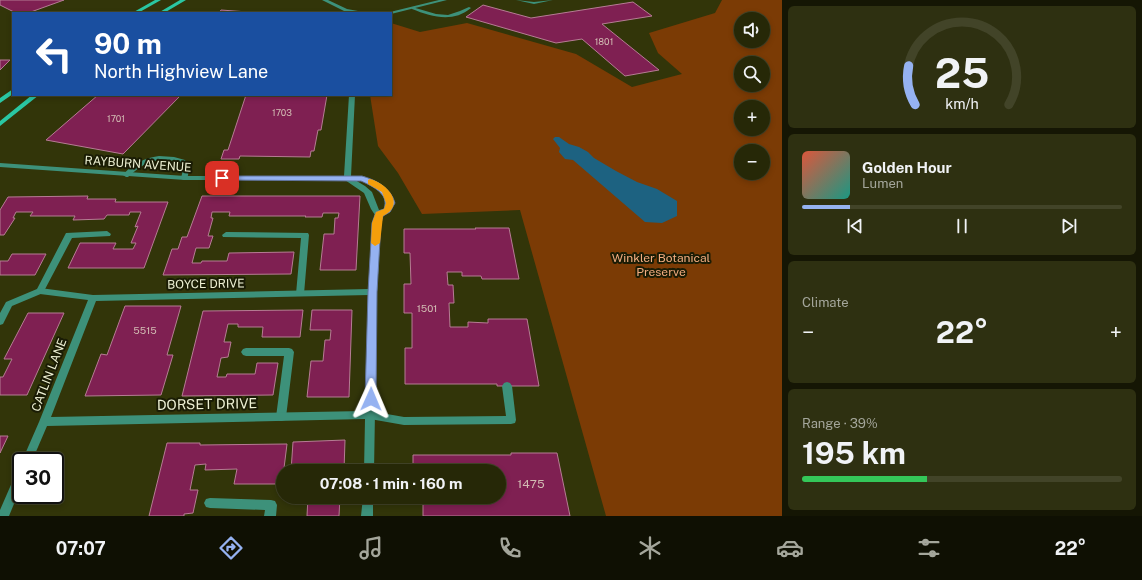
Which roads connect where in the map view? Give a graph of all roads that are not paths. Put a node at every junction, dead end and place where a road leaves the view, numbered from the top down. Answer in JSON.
{"nodes":[{"id":1,"x":159,"y":0,"type":"edge"},
{"id":2,"x":184,"y":0,"type":"edge"},
{"id":3,"x":324,"y":0,"type":"edge"},
{"id":4,"x":444,"y":0,"type":"edge"},
{"id":5,"x":518,"y":0,"type":"edge"},
{"id":6,"x":551,"y":0,"type":"edge"},
{"id":7,"x":414,"y":8,"type":"junction"},
{"id":8,"x":469,"y":8,"type":"dead end"},
{"id":9,"x":136,"y":12,"type":"edge"},
{"id":10,"x":162,"y":12,"type":"edge"},
{"id":11,"x":355,"y":12,"type":"edge"},
{"id":12,"x":392,"y":12,"type":"edge"},
{"id":13,"x":12,"y":92,"type":"edge"},
{"id":14,"x":35,"y":96,"type":"edge"},
{"id":15,"x":352,"y":96,"type":"edge"},
{"id":16,"x":0,"y":101,"type":"edge"},
{"id":17,"x":0,"y":124,"type":"edge"},
{"id":18,"x":0,"y":165,"type":"edge"},
{"id":19,"x":126,"y":175,"type":"junction"},
{"id":20,"x":185,"y":178,"type":"junction"},
{"id":21,"x":347,"y":178,"type":"junction"},
{"id":22,"x":379,"y":214,"type":"junction"},
{"id":23,"x":107,"y":234,"type":"dead end"},
{"id":24,"x":226,"y":235,"type":"dead end"},
{"id":25,"x":40,"y":292,"type":"junction"},
{"id":26,"x":372,"y":292,"type":"junction"},
{"id":27,"x":300,"y":294,"type":"junction"},
{"id":28,"x":93,"y":298,"type":"junction"},
{"id":29,"x":0,"y":322,"type":"edge"},
{"id":30,"x":246,"y":352,"type":"dead end"},
{"id":31,"x":507,"y":386,"type":"dead end"},
{"id":32,"x":370,"y":415,"type":"junction"},
{"id":33,"x":281,"y":417,"type":"junction"},
{"id":34,"x":44,"y":422,"type":"junction"},
{"id":35,"x":31,"y":452,"type":"edge"},
{"id":36,"x":369,"y":464,"type":"edge"},
{"id":37,"x":12,"y":496,"type":"edge"},
{"id":38,"x":210,"y":503,"type":"dead end"},
{"id":39,"x":368,"y":504,"type":"edge"},
{"id":40,"x":3,"y":516,"type":"edge"},
{"id":41,"x":270,"y":516,"type":"edge"},
{"id":42,"x":367,"y":516,"type":"edge"}],
"edges":[{"from":1,"to":9,"type":"main road"},
{"from":2,"to":10,"type":"main road"},
{"from":3,"to":11,"type":"street"},
{"from":4,"to":7,"type":"street"},
{"from":5,"to":6,"type":"street"},
{"from":7,"to":8,"type":"street"},
{"from":7,"to":12,"type":"street"},
{"from":13,"to":16,"type":"main road"},
{"from":14,"to":17,"type":"main road"},
{"from":15,"to":21,"type":"street"},
{"from":18,"to":19,"type":"street","name":"RAYBURN AVENUE"},
{"from":19,"to":20,"type":"street","name":"RAYBURN AVENUE"},
{"from":19,"to":20,"type":"street"},
{"from":20,"to":21,"type":"street","name":"RAYBURN AVENUE"},
{"from":21,"to":22,"type":"street"},
{"from":21,"to":22,"type":"street","name":"RAYBURN AVENUE"},
{"from":22,"to":26,"type":"street"},
{"from":23,"to":25,"type":"street"},
{"from":24,"to":27,"type":"street"},
{"from":25,"to":28,"type":"street","name":"BOYCE DRIVE"},
{"from":25,"to":29,"type":"street"},
{"from":26,"to":27,"type":"street","name":"BOYCE DRIVE"},
{"from":26,"to":32,"type":"street"},
{"from":27,"to":28,"type":"street","name":"BOYCE DRIVE"},
{"from":28,"to":34,"type":"street","name":"CATLIN LANE"},
{"from":30,"to":33,"type":"street"},
{"from":31,"to":32,"type":"street","name":"DORSET DRIVE"},
{"from":32,"to":33,"type":"street","name":"DORSET DRIVE"},
{"from":32,"to":36,"type":"street"},
{"from":33,"to":34,"type":"street","name":"DORSET DRIVE"},
{"from":34,"to":35,"type":"street","name":"CATLIN LANE"},
{"from":37,"to":40,"type":"street"},
{"from":38,"to":41,"type":"street"},
{"from":39,"to":42,"type":"street"}]}
